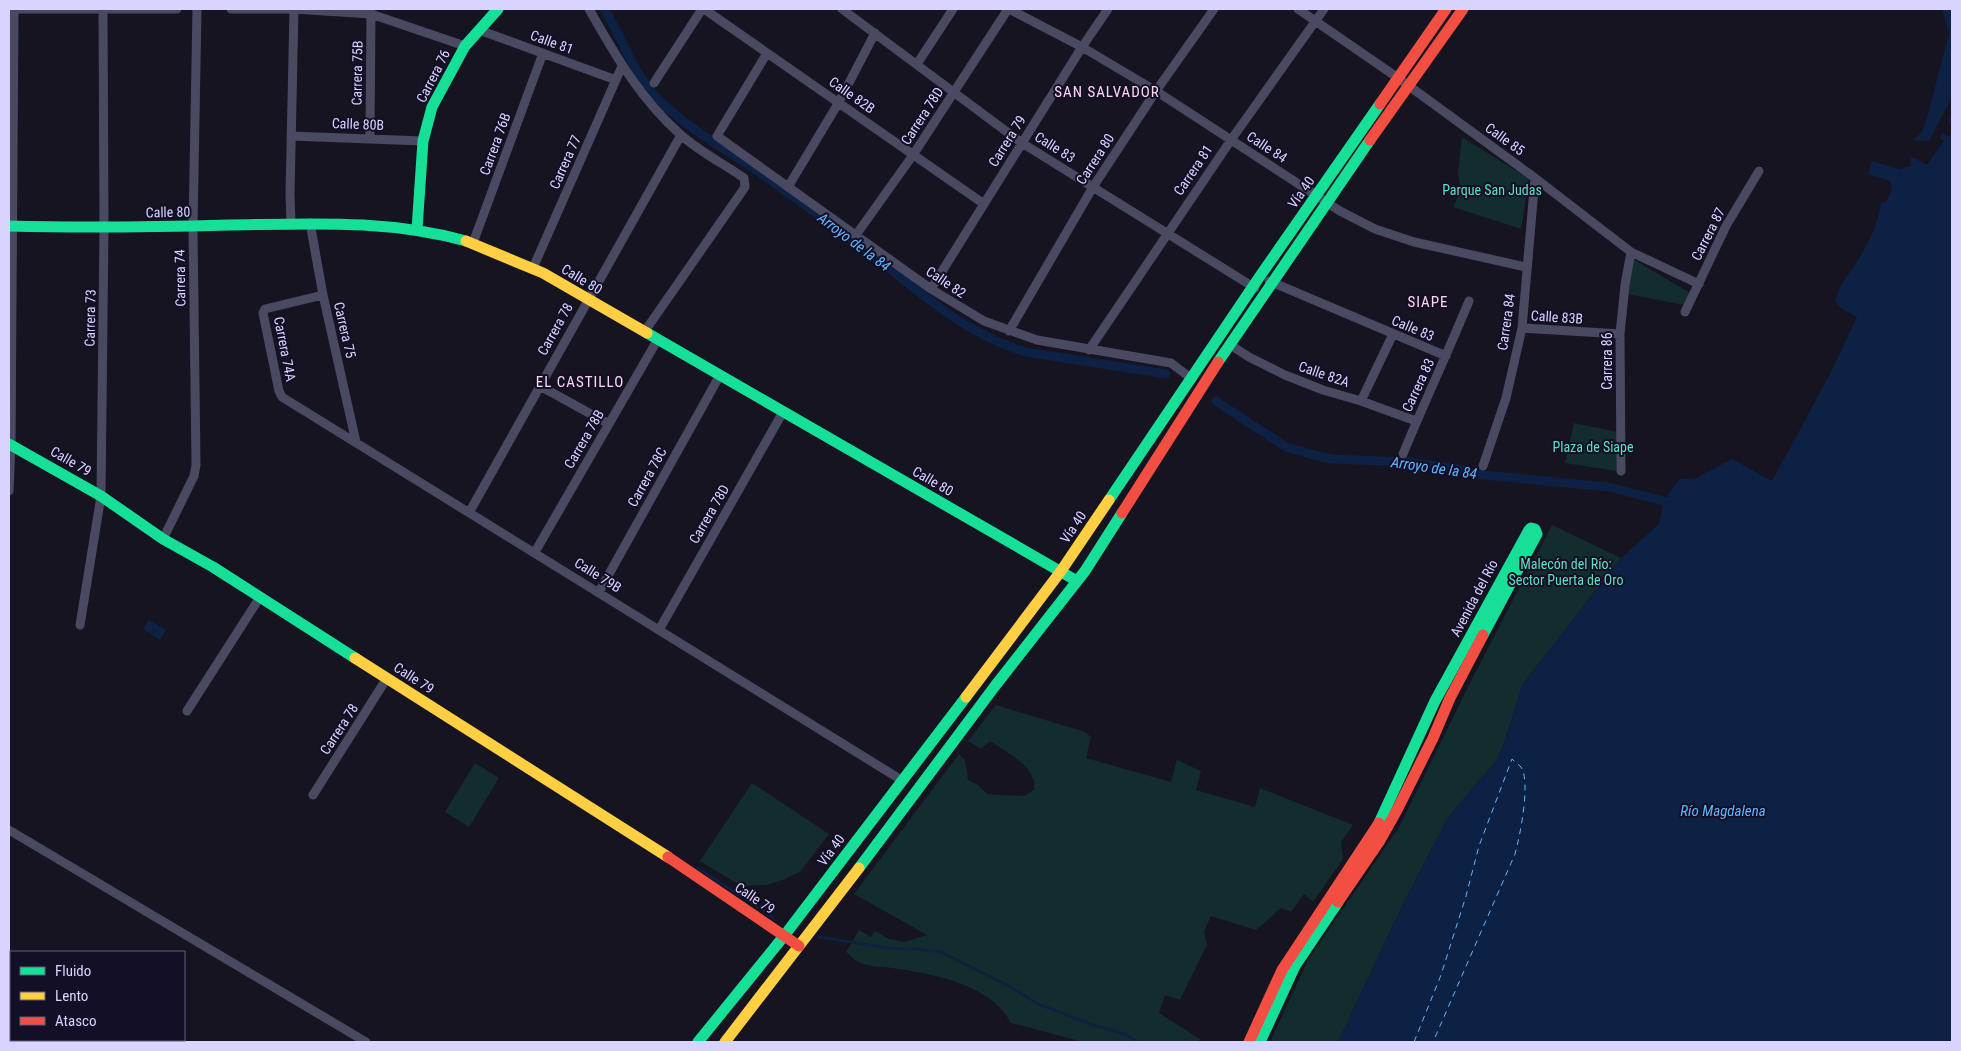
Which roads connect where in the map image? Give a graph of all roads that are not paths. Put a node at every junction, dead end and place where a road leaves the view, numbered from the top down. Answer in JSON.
{"nodes":[{"id":1,"x":9,"y":9,"type":"edge"},
{"id":2,"x":14,"y":9,"type":"edge"},
{"id":3,"x":103,"y":9,"type":"edge"},
{"id":4,"x":177,"y":9,"type":"edge"},
{"id":5,"x":197,"y":9,"type":"edge"},
{"id":6,"x":231,"y":9,"type":"edge"},
{"id":7,"x":294,"y":9,"type":"edge"},
{"id":8,"x":498,"y":9,"type":"edge"},
{"id":9,"x":589,"y":9,"type":"edge"},
{"id":10,"x":703,"y":9,"type":"edge"},
{"id":11,"x":842,"y":9,"type":"edge"},
{"id":12,"x":953,"y":9,"type":"edge"},
{"id":13,"x":1008,"y":9,"type":"edge"},
{"id":14,"x":1108,"y":9,"type":"edge"},
{"id":15,"x":1214,"y":9,"type":"edge"},
{"id":16,"x":1298,"y":9,"type":"edge"},
{"id":17,"x":1324,"y":9,"type":"edge"},
{"id":18,"x":1446,"y":9,"type":"edge"},
{"id":19,"x":1463,"y":9,"type":"edge"},
{"id":20,"x":371,"y":11,"type":"edge"},
{"id":21,"x":1315,"y":20,"type":"junction"},
{"id":22,"x":479,"y":30,"type":"junction"},
{"id":23,"x":875,"y":34,"type":"junction"},
{"id":24,"x":465,"y":46,"type":"junction"},
{"id":25,"x":1082,"y":47,"type":"junction"},
{"id":26,"x":543,"y":53,"type":"junction"},
{"id":27,"x":767,"y":53,"type":"junction"},
{"id":28,"x":917,"y":64,"type":"junction"},
{"id":29,"x":622,"y":66,"type":"junction"},
{"id":30,"x":1398,"y":78,"type":"junction"},
{"id":31,"x":616,"y":80,"type":"junction"},
{"id":32,"x":654,"y":83,"type":"dead end"},
{"id":33,"x":1409,"y":86,"type":"junction"},
{"id":34,"x":1156,"y":92,"type":"junction"},
{"id":35,"x":954,"y":93,"type":"junction"},
{"id":36,"x":839,"y":102,"type":"junction"},
{"id":37,"x":681,"y":135,"type":"junction"},
{"id":38,"x":291,"y":136,"type":"junction"},
{"id":39,"x":370,"y":137,"type":"junction"},
{"id":40,"x":1231,"y":140,"type":"junction"},
{"id":41,"x":423,"y":141,"type":"junction"},
{"id":42,"x":1022,"y":143,"type":"junction"},
{"id":43,"x":913,"y":155,"type":"junction"},
{"id":44,"x":1759,"y":171,"type":"dead end"},
{"id":45,"x":1536,"y":178,"type":"junction"},
{"id":46,"x":788,"y":187,"type":"junction"},
{"id":47,"x":1093,"y":187,"type":"junction"},
{"id":48,"x":1322,"y":199,"type":"junction"},
{"id":49,"x":984,"y":204,"type":"junction"},
{"id":50,"x":292,"y":223,"type":"junction"},
{"id":51,"x":310,"y":223,"type":"junction"},
{"id":52,"x":11,"y":226,"type":"edge"},
{"id":53,"x":193,"y":226,"type":"junction"},
{"id":54,"x":104,"y":228,"type":"junction"},
{"id":55,"x":418,"y":229,"type":"junction"},
{"id":56,"x":1168,"y":232,"type":"junction"},
{"id":57,"x":856,"y":235,"type":"junction"},
{"id":58,"x":473,"y":244,"type":"junction"},
{"id":59,"x":1631,"y":252,"type":"junction"},
{"id":60,"x":1526,"y":267,"type":"junction"},
{"id":61,"x":533,"y":268,"type":"junction"},
{"id":62,"x":1257,"y":281,"type":"junction"},
{"id":63,"x":1271,"y":282,"type":"junction"},
{"id":64,"x":1699,"y":284,"type":"junction"},
{"id":65,"x":931,"y":289,"type":"junction"},
{"id":66,"x":1264,"y":294,"type":"junction"},
{"id":67,"x":323,"y":295,"type":"junction"},
{"id":68,"x":587,"y":300,"type":"junction"},
{"id":69,"x":1469,"y":301,"type":"dead end"},
{"id":70,"x":1685,"y":312,"type":"dead end"},
{"id":71,"x":1522,"y":328,"type":"junction"},
{"id":72,"x":1009,"y":331,"type":"junction"},
{"id":73,"x":645,"y":332,"type":"junction"},
{"id":74,"x":1393,"y":334,"type":"junction"},
{"id":75,"x":1620,"y":334,"type":"junction"},
{"id":76,"x":658,"y":339,"type":"junction"},
{"id":77,"x":1229,"y":344,"type":"junction"},
{"id":78,"x":1089,"y":350,"type":"junction"},
{"id":79,"x":1446,"y":356,"type":"junction"},
{"id":80,"x":720,"y":375,"type":"junction"},
{"id":81,"x":1192,"y":379,"type":"junction"},
{"id":82,"x":540,"y":386,"type":"junction"},
{"id":83,"x":279,"y":391,"type":"joint"},
{"id":84,"x":1361,"y":401,"type":"junction"},
{"id":85,"x":783,"y":412,"type":"junction"},
{"id":86,"x":1416,"y":420,"type":"junction"},
{"id":87,"x":609,"y":424,"type":"junction"},
{"id":88,"x":356,"y":442,"type":"junction"},
{"id":89,"x":10,"y":444,"type":"edge"},
{"id":90,"x":1403,"y":454,"type":"dead end"},
{"id":91,"x":1483,"y":466,"type":"dead end"},
{"id":92,"x":1621,"y":471,"type":"dead end"},
{"id":93,"x":9,"y":491,"type":"edge"},
{"id":94,"x":101,"y":496,"type":"junction"},
{"id":95,"x":470,"y":511,"type":"junction"},
{"id":96,"x":163,"y":539,"type":"junction"},
{"id":97,"x":535,"y":552,"type":"junction"},
{"id":98,"x":1062,"y":571,"type":"junction"},
{"id":99,"x":1077,"y":581,"type":"junction"},
{"id":100,"x":599,"y":592,"type":"junction"},
{"id":101,"x":260,"y":597,"type":"junction"},
{"id":102,"x":80,"y":625,"type":"dead end"},
{"id":103,"x":659,"y":630,"type":"junction"},
{"id":104,"x":387,"y":678,"type":"junction"},
{"id":105,"x":977,"y":683,"type":"junction"},
{"id":106,"x":991,"y":691,"type":"junction"},
{"id":107,"x":1435,"y":702,"type":"junction"},
{"id":108,"x":187,"y":711,"type":"dead end"},
{"id":109,"x":903,"y":781,"type":"junction"},
{"id":110,"x":313,"y":795,"type":"dead end"},
{"id":111,"x":1391,"y":820,"type":"junction"},
{"id":112,"x":9,"y":830,"type":"edge"},
{"id":113,"x":784,"y":936,"type":"junction"},
{"id":114,"x":799,"y":946,"type":"junction"},
{"id":115,"x":366,"y":1042,"type":"edge"},
{"id":116,"x":698,"y":1042,"type":"edge"},
{"id":117,"x":725,"y":1042,"type":"edge"},
{"id":118,"x":1249,"y":1042,"type":"edge"},
{"id":119,"x":1260,"y":1042,"type":"edge"}],
"edges":[{"from":1,"to":2,"type":"street"},
{"from":2,"to":3,"type":"street"},
{"from":2,"to":52,"type":"street"},
{"from":3,"to":4,"type":"street"},
{"from":3,"to":54,"type":"street","name":"Carrera 73"},
{"from":5,"to":53,"type":"street","name":"Carrera 74"},
{"from":6,"to":7,"type":"street"},
{"from":7,"to":20,"type":"street"},
{"from":7,"to":38,"type":"street"},
{"from":8,"to":22,"type":"main road","name":"Carrera 76"},
{"from":9,"to":29,"type":"street"},
{"from":10,"to":27,"type":"street","name":"Calle 82B"},
{"from":10,"to":32,"type":"street"},
{"from":11,"to":23,"type":"street","name":"Calle 83"},
{"from":12,"to":28,"type":"street"},
{"from":13,"to":25,"type":"street","name":"Calle 84"},
{"from":13,"to":35,"type":"street","name":"Carrera 78D"},
{"from":14,"to":25,"type":"street","name":"Carrera 79"},
{"from":15,"to":34,"type":"street","name":"Carrera 80"},
{"from":16,"to":21,"type":"street","name":"Calle 85"},
{"from":17,"to":21,"type":"street","name":"Carrera 81"},
{"from":18,"to":30,"type":"main road","name":"Vía 40"},
{"from":19,"to":33,"type":"main road","name":"Vía 40"},
{"from":20,"to":24,"type":"street"},
{"from":20,"to":39,"type":"street","name":"Carrera 75B"},
{"from":21,"to":30,"type":"street","name":"Calle 85"},
{"from":21,"to":40,"type":"street","name":"Carrera 81"},
{"from":22,"to":24,"type":"main road","name":"Carrera 76"},
{"from":22,"to":26,"type":"street","name":"Calle 81"},
{"from":23,"to":28,"type":"street","name":"Calle 83"},
{"from":23,"to":36,"type":"street"},
{"from":24,"to":41,"type":"main road","name":"Carrera 76"},
{"from":25,"to":34,"type":"street","name":"Calle 84"},
{"from":25,"to":42,"type":"street","name":"Carrera 79"},
{"from":26,"to":31,"type":"street","name":"Calle 81"},
{"from":26,"to":58,"type":"street","name":"Carrera 76B"},
{"from":27,"to":36,"type":"street","name":"Calle 82B"},
{"from":27,"to":46,"type":"street","name":"Calle 82"},
{"from":28,"to":35,"type":"street","name":"Calle 83"},
{"from":29,"to":31,"type":"street","name":"Carrera 77"},
{"from":29,"to":37,"type":"street"},
{"from":30,"to":33,"type":"street","name":"Calle 85"},
{"from":30,"to":48,"type":"main road","name":"Vía 40"},
{"from":31,"to":61,"type":"street","name":"Carrera 77"},
{"from":33,"to":45,"type":"street","name":"Calle 85"},
{"from":33,"to":48,"type":"main road","name":"Vía 40"},
{"from":34,"to":40,"type":"street","name":"Calle 84"},
{"from":34,"to":47,"type":"street","name":"Carrera 80"},
{"from":35,"to":42,"type":"street","name":"Calle 83"},
{"from":35,"to":43,"type":"street","name":"Carrera 78D"},
{"from":36,"to":43,"type":"street","name":"Calle 82B"},
{"from":36,"to":46,"type":"street"},
{"from":37,"to":68,"type":"street","name":"Carrera 78"},
{"from":37,"to":73,"type":"street"},
{"from":38,"to":39,"type":"street","name":"Calle 80B"},
{"from":38,"to":50,"type":"street"},
{"from":39,"to":41,"type":"street","name":"Calle 80B"},
{"from":40,"to":48,"type":"street","name":"Calle 84"},
{"from":40,"to":56,"type":"street","name":"Carrera 81"},
{"from":41,"to":55,"type":"main road","name":"Carrera 76"},
{"from":42,"to":47,"type":"street","name":"Calle 83"},
{"from":42,"to":49,"type":"street","name":"Carrera 79"},
{"from":43,"to":49,"type":"street","name":"Calle 82B"},
{"from":43,"to":57,"type":"street","name":"Carrera 78D"},
{"from":44,"to":64,"type":"street","name":"Carrera 87"},
{"from":45,"to":59,"type":"street","name":"Calle 85"},
{"from":45,"to":60,"type":"street","name":"Carrera 84"},
{"from":46,"to":57,"type":"street","name":"Calle 82"},
{"from":47,"to":56,"type":"street","name":"Calle 83"},
{"from":47,"to":72,"type":"street","name":"Carrera 80"},
{"from":48,"to":60,"type":"street","name":"Calle 84"},
{"from":48,"to":62,"type":"main road","name":"Vía 40"},
{"from":48,"to":63,"type":"main road","name":"Vía 40"},
{"from":49,"to":65,"type":"street","name":"Carrera 79"},
{"from":50,"to":51,"type":"main road","name":"Calle 80"},
{"from":50,"to":53,"type":"main road","name":"Calle 80"},
{"from":51,"to":55,"type":"main road","name":"Calle 80"},
{"from":51,"to":67,"type":"street","name":"Carrera 75"},
{"from":52,"to":54,"type":"main road","name":"Calle 80"},
{"from":52,"to":89,"type":"street"},
{"from":53,"to":54,"type":"main road","name":"Calle 80"},
{"from":53,"to":96,"type":"street","name":"Carrera 74"},
{"from":54,"to":94,"type":"street","name":"Carrera 73"},
{"from":55,"to":58,"type":"main road","name":"Calle 80"},
{"from":56,"to":62,"type":"street","name":"Calle 83"},
{"from":56,"to":78,"type":"street","name":"Carrera 81"},
{"from":57,"to":65,"type":"street","name":"Calle 82"},
{"from":58,"to":61,"type":"main road","name":"Calle 80"},
{"from":59,"to":64,"type":"street","name":"Calle 85"},
{"from":59,"to":75,"type":"street","name":"Carrera 86"},
{"from":60,"to":71,"type":"street","name":"Carrera 84"},
{"from":61,"to":68,"type":"main road","name":"Calle 80"},
{"from":62,"to":63,"type":"street","name":"Calle 83"},
{"from":62,"to":66,"type":"street","name":"Calle 83"},
{"from":62,"to":81,"type":"main road","name":"Vía 40"},
{"from":63,"to":66,"type":"main road","name":"Vía 40"},
{"from":63,"to":74,"type":"street","name":"Calle 83"},
{"from":64,"to":70,"type":"street","name":"Carrera 87"},
{"from":65,"to":72,"type":"street","name":"Calle 82"},
{"from":66,"to":77,"type":"main road","name":"Vía 40"},
{"from":67,"to":83,"type":"street","name":"Carrera 74A"},
{"from":67,"to":88,"type":"street","name":"Carrera 75"},
{"from":68,"to":73,"type":"main road","name":"Calle 80"},
{"from":68,"to":82,"type":"street","name":"Carrera 78"},
{"from":69,"to":79,"type":"street","name":"Carrera 83"},
{"from":71,"to":75,"type":"street","name":"Calle 83B"},
{"from":71,"to":91,"type":"street","name":"Carrera 84"},
{"from":72,"to":78,"type":"street","name":"Calle 82"},
{"from":73,"to":76,"type":"main road","name":"Calle 80"},
{"from":74,"to":79,"type":"street","name":"Calle 83"},
{"from":74,"to":84,"type":"street"},
{"from":75,"to":92,"type":"street","name":"Carrera 86"},
{"from":76,"to":80,"type":"main road","name":"Calle 80"},
{"from":76,"to":87,"type":"street","name":"Carrera 78B"},
{"from":77,"to":84,"type":"street","name":"Calle 82A"},
{"from":77,"to":99,"type":"main road","name":"Vía 40"},
{"from":78,"to":81,"type":"street","name":"Calle 82"},
{"from":79,"to":86,"type":"street","name":"Carrera 83"},
{"from":80,"to":85,"type":"main road","name":"Calle 80"},
{"from":80,"to":100,"type":"street","name":"Carrera 78C"},
{"from":81,"to":98,"type":"main road","name":"Vía 40"},
{"from":82,"to":87,"type":"street"},
{"from":82,"to":95,"type":"street","name":"Carrera 78"},
{"from":83,"to":88,"type":"street","name":"Calle 79B"},
{"from":84,"to":86,"type":"street","name":"Calle 82A"},
{"from":85,"to":98,"type":"main road","name":"Calle 80"},
{"from":85,"to":103,"type":"street","name":"Carrera 78D"},
{"from":86,"to":90,"type":"street","name":"Carrera 83"},
{"from":87,"to":97,"type":"street","name":"Carrera 78B"},
{"from":88,"to":95,"type":"street","name":"Calle 79B"},
{"from":89,"to":93,"type":"street"},
{"from":89,"to":94,"type":"main road","name":"Calle 79"},
{"from":94,"to":96,"type":"main road","name":"Calle 79"},
{"from":94,"to":102,"type":"street","name":"Carrera 73"},
{"from":95,"to":97,"type":"street","name":"Calle 79B"},
{"from":96,"to":101,"type":"main road","name":"Calle 79"},
{"from":97,"to":100,"type":"street","name":"Calle 79B"},
{"from":98,"to":99,"type":"main road","name":"Calle 80"},
{"from":98,"to":105,"type":"main road","name":"Vía 40"},
{"from":99,"to":106,"type":"main road","name":"Vía 40"},
{"from":100,"to":103,"type":"street","name":"Calle 79B"},
{"from":101,"to":104,"type":"main road","name":"Calle 79"},
{"from":101,"to":108,"type":"street"},
{"from":103,"to":109,"type":"street","name":"Calle 79B"},
{"from":104,"to":110,"type":"street","name":"Carrera 78"},
{"from":104,"to":113,"type":"main road","name":"Calle 79"},
{"from":105,"to":106,"type":"main road"},
{"from":105,"to":109,"type":"main road","name":"Vía 40"},
{"from":106,"to":114,"type":"main road","name":"Vía 40"},
{"from":107,"to":111,"type":"main road"},
{"from":107,"to":111,"type":"main road","name":"Avenida del Río"},
{"from":107,"to":118,"type":"main road","name":"Avenida del Río"},
{"from":109,"to":113,"type":"main road","name":"Vía 40"},
{"from":111,"to":119,"type":"main road","name":"Avenida del Río"},
{"from":112,"to":115,"type":"street"},
{"from":113,"to":114,"type":"main road","name":"Calle 79"},
{"from":113,"to":116,"type":"main road","name":"Vía 40"},
{"from":114,"to":117,"type":"main road","name":"Vía 40"}]}
